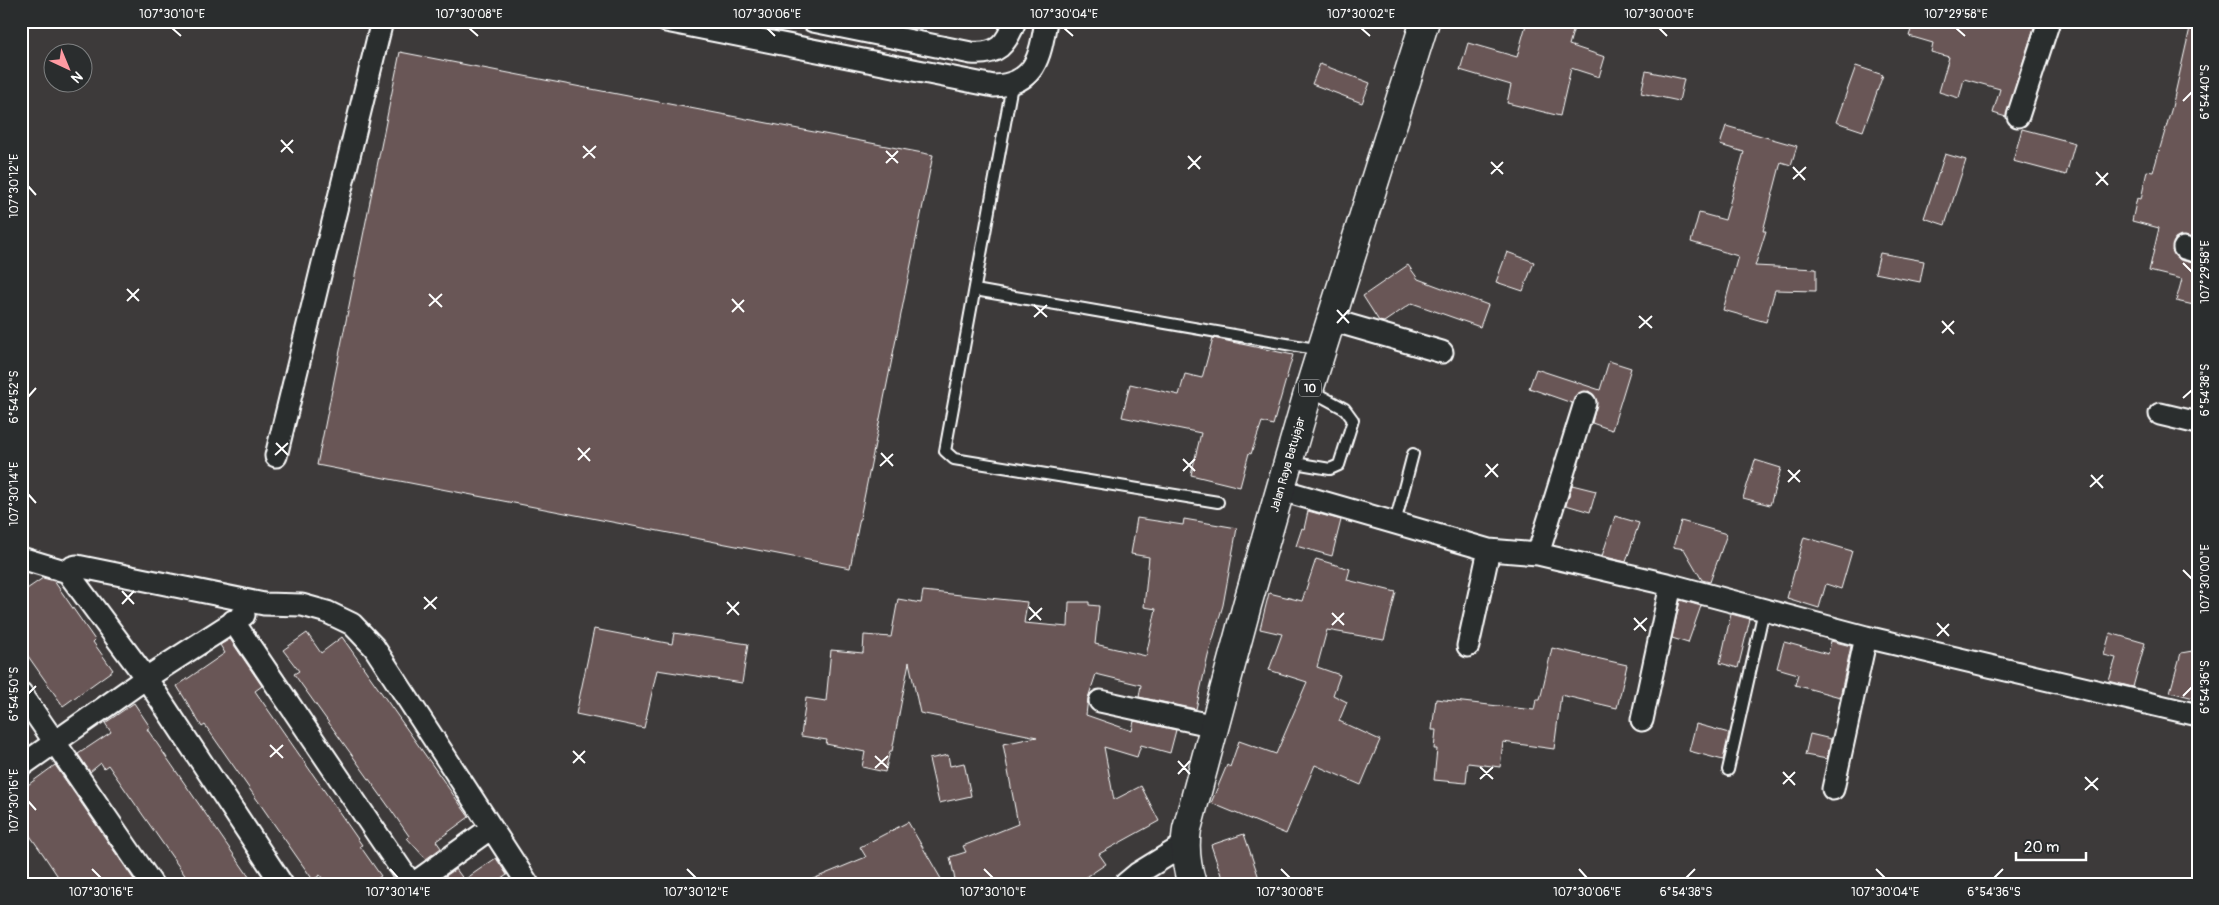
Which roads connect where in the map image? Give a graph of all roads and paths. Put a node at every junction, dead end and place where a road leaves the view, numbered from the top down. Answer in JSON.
{"nodes":[{"id":1,"x":382,"y":21,"type":"edge"},
{"id":2,"x":666,"y":21,"type":"edge"},
{"id":3,"x":813,"y":21,"type":"edge"},
{"id":4,"x":1015,"y":21,"type":"edge"},
{"id":5,"x":1046,"y":21,"type":"edge"},
{"id":6,"x":1425,"y":21,"type":"edge"},
{"id":7,"x":2049,"y":21,"type":"edge"},
{"id":8,"x":1012,"y":85,"type":"junction"},
{"id":9,"x":2018,"y":116,"type":"dead end"},
{"id":10,"x":975,"y":290,"type":"junction"},
{"id":11,"x":1331,"y":320,"type":"junction"},
{"id":12,"x":1322,"y":350,"type":"junction"},
{"id":13,"x":1442,"y":352,"type":"dead end"},
{"id":14,"x":1309,"y":390,"type":"junction"},
{"id":15,"x":1585,"y":403,"type":"dead end"},
{"id":16,"x":2160,"y":414,"type":"dead end"},
{"id":17,"x":2198,"y":423,"type":"edge"},
{"id":18,"x":1413,"y":454,"type":"dead end"},
{"id":19,"x":276,"y":456,"type":"dead end"},
{"id":20,"x":1289,"y":462,"type":"junction"},
{"id":21,"x":1281,"y":490,"type":"junction"},
{"id":22,"x":1218,"y":502,"type":"dead end"},
{"id":23,"x":1395,"y":523,"type":"junction"},
{"id":24,"x":1489,"y":550,"type":"junction"},
{"id":25,"x":1538,"y":554,"type":"junction"},
{"id":26,"x":21,"y":558,"type":"edge"},
{"id":27,"x":71,"y":573,"type":"junction"},
{"id":28,"x":1671,"y":586,"type":"junction"},
{"id":29,"x":264,"y":604,"type":"junction"},
{"id":30,"x":1764,"y":610,"type":"junction"},
{"id":31,"x":233,"y":621,"type":"junction"},
{"id":32,"x":1866,"y":637,"type":"junction"},
{"id":33,"x":1468,"y":646,"type":"dead end"},
{"id":34,"x":146,"y":678,"type":"junction"},
{"id":35,"x":21,"y":693,"type":"edge"},
{"id":36,"x":1100,"y":701,"type":"dead end"},
{"id":37,"x":2198,"y":715,"type":"edge"},
{"id":38,"x":1642,"y":720,"type":"dead end"},
{"id":39,"x":1215,"y":726,"type":"junction"},
{"id":40,"x":56,"y":744,"type":"junction"},
{"id":41,"x":21,"y":766,"type":"edge"},
{"id":42,"x":1728,"y":770,"type":"dead end"},
{"id":43,"x":1833,"y":789,"type":"dead end"},
{"id":44,"x":491,"y":828,"type":"junction"},
{"id":45,"x":1186,"y":837,"type":"junction"},
{"id":46,"x":152,"y":884,"type":"edge"},
{"id":47,"x":282,"y":884,"type":"edge"},
{"id":48,"x":412,"y":884,"type":"edge"},
{"id":49,"x":528,"y":884,"type":"edge"},
{"id":50,"x":1125,"y":884,"type":"edge"},
{"id":51,"x":1192,"y":884,"type":"edge"}],
"edges":[{"from":1,"to":19,"type":"street"},
{"from":2,"to":8,"type":"street"},
{"from":3,"to":4,"type":"street"},
{"from":5,"to":8,"type":"street"},
{"from":6,"to":11,"type":"highway","name":"Jalan Raya Batujajar","number":"10"},
{"from":7,"to":9,"type":"street"},
{"from":8,"to":10,"type":"lane"},
{"from":10,"to":12,"type":"lane"},
{"from":10,"to":22,"type":"lane"},
{"from":11,"to":12,"type":"highway","name":"Jalan Raya Batujajar","number":"10"},
{"from":11,"to":13,"type":"street"},
{"from":12,"to":14,"type":"highway","name":"Jalan Raya Batujajar","number":"10"},
{"from":14,"to":20,"type":"highway","name":"Jalan Raya Batujajar","number":"10"},
{"from":14,"to":20,"type":"lane"},
{"from":15,"to":25,"type":"street"},
{"from":16,"to":17,"type":"street"},
{"from":18,"to":23,"type":"lane"},
{"from":20,"to":21,"type":"highway","name":"Jalan Raya Batujajar","number":"10"},
{"from":21,"to":23,"type":"street"},
{"from":21,"to":39,"type":"highway","name":"Jalan Raya Batujajar","number":"10"},
{"from":23,"to":24,"type":"street"},
{"from":24,"to":25,"type":"street"},
{"from":24,"to":33,"type":"street"},
{"from":25,"to":28,"type":"street"},
{"from":26,"to":27,"type":"street"},
{"from":27,"to":29,"type":"street"},
{"from":27,"to":34,"type":"street"},
{"from":28,"to":30,"type":"street"},
{"from":28,"to":38,"type":"street"},
{"from":29,"to":31,"type":"street"},
{"from":29,"to":44,"type":"street"},
{"from":30,"to":32,"type":"street"},
{"from":30,"to":42,"type":"lane"},
{"from":31,"to":34,"type":"street"},
{"from":31,"to":48,"type":"street"},
{"from":32,"to":37,"type":"street"},
{"from":32,"to":43,"type":"street"},
{"from":34,"to":40,"type":"street"},
{"from":34,"to":47,"type":"street"},
{"from":35,"to":40,"type":"street"},
{"from":36,"to":39,"type":"street"},
{"from":39,"to":45,"type":"highway","name":"Jalan Raya Batujajar","number":"10"},
{"from":40,"to":41,"type":"street"},
{"from":40,"to":46,"type":"street"},
{"from":44,"to":48,"type":"street"},
{"from":44,"to":49,"type":"street"},
{"from":45,"to":50,"type":"street"},
{"from":45,"to":51,"type":"highway","name":"Jalan Raya Batujajar","number":"10"}]}
